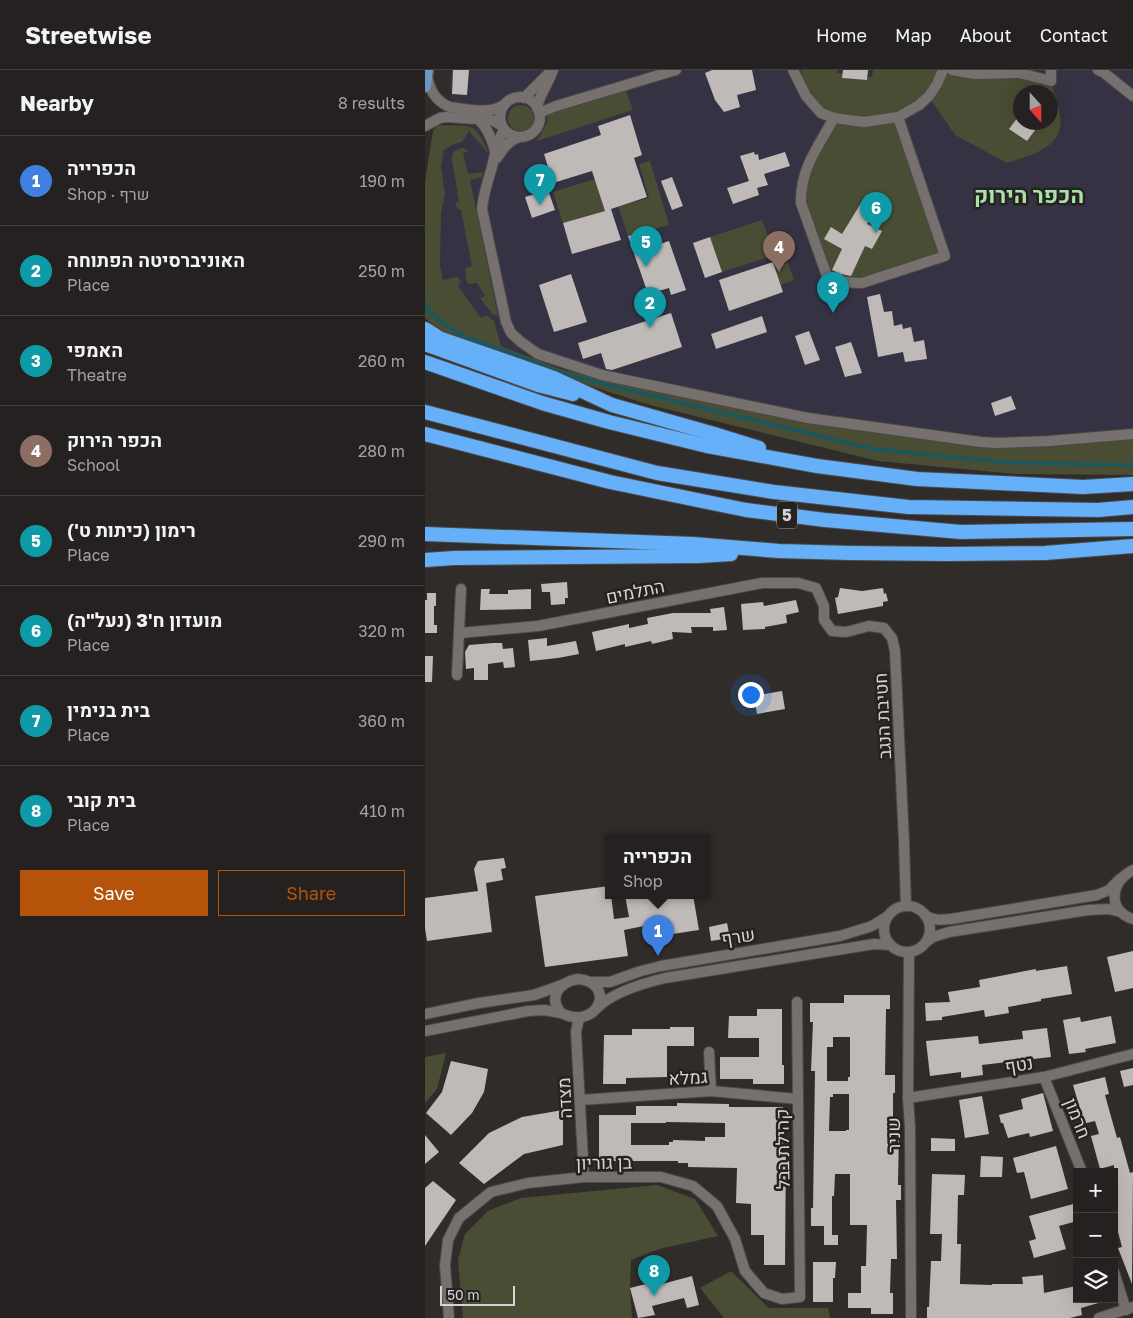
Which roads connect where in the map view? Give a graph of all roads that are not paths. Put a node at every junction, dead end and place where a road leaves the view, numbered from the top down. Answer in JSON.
{"nodes":[{"id":1,"x":553,"y":70,"type":"edge"},
{"id":2,"x":676,"y":70,"type":"edge"},
{"id":3,"x":793,"y":70,"type":"edge"},
{"id":4,"x":943,"y":70,"type":"edge"},
{"id":5,"x":952,"y":70,"type":"edge"},
{"id":6,"x":1051,"y":70,"type":"edge"},
{"id":7,"x":1098,"y":70,"type":"edge"},
{"id":8,"x":1020,"y":72,"type":"edge"},
{"id":9,"x":426,"y":76,"type":"edge"},
{"id":10,"x":1133,"y":96,"type":"edge"},
{"id":11,"x":524,"y":98,"type":"junction"},
{"id":12,"x":504,"y":105,"type":"junction"},
{"id":13,"x":538,"y":110,"type":"junction"},
{"id":14,"x":898,"y":117,"type":"junction"},
{"id":15,"x":834,"y":118,"type":"junction"},
{"id":16,"x":478,"y":119,"type":"junction"},
{"id":17,"x":425,"y":126,"type":"edge"},
{"id":18,"x":503,"y":128,"type":"junction"},
{"id":19,"x":519,"y":138,"type":"junction"},
{"id":20,"x":495,"y":151,"type":"junction"},
{"id":21,"x":491,"y":167,"type":"junction"},
{"id":22,"x":425,"y":329,"type":"edge"},
{"id":23,"x":425,"y":344,"type":"edge"},
{"id":24,"x":425,"y":362,"type":"edge"},
{"id":25,"x":612,"y":405,"type":"junction"},
{"id":26,"x":425,"y":412,"type":"edge"},
{"id":27,"x":425,"y":434,"type":"edge"},
{"id":28,"x":1133,"y":434,"type":"edge"},
{"id":29,"x":817,"y":466,"type":"junction"},
{"id":30,"x":1133,"y":484,"type":"edge"},
{"id":31,"x":1133,"y":507,"type":"edge"},
{"id":32,"x":1133,"y":529,"type":"edge"},
{"id":33,"x":425,"y":534,"type":"edge"},
{"id":34,"x":1133,"y":546,"type":"edge"},
{"id":35,"x":779,"y":551,"type":"junction"},
{"id":36,"x":425,"y":560,"type":"edge"},
{"id":37,"x":816,"y":588,"type":"joint"},
{"id":38,"x":461,"y":589,"type":"dead end"},
{"id":39,"x":460,"y":633,"type":"junction"},
{"id":40,"x":457,"y":675,"type":"dead end"},
{"id":41,"x":1133,"y":870,"type":"edge"},
{"id":42,"x":1120,"y":879,"type":"junction"},
{"id":43,"x":906,"y":906,"type":"junction"},
{"id":44,"x":1121,"y":912,"type":"junction"},
{"id":45,"x":925,"y":915,"type":"junction"},
{"id":46,"x":888,"y":916,"type":"junction"},
{"id":47,"x":1133,"y":919,"type":"edge"},
{"id":48,"x":926,"y":942,"type":"junction"},
{"id":49,"x":890,"y":945,"type":"junction"},
{"id":50,"x":909,"y":952,"type":"junction"},
{"id":51,"x":591,"y":982,"type":"junction"},
{"id":52,"x":562,"y":985,"type":"junction"},
{"id":53,"x":797,"y":1002,"type":"dead end"},
{"id":54,"x":597,"y":1008,"type":"junction"},
{"id":55,"x":561,"y":1013,"type":"junction"},
{"id":56,"x":425,"y":1014,"type":"edge"},
{"id":57,"x":579,"y":1018,"type":"junction"},
{"id":58,"x":425,"y":1032,"type":"edge"},
{"id":59,"x":709,"y":1052,"type":"dead end"},
{"id":60,"x":1133,"y":1054,"type":"edge"},
{"id":61,"x":1044,"y":1077,"type":"junction"},
{"id":62,"x":711,"y":1092,"type":"junction"},
{"id":63,"x":908,"y":1098,"type":"junction"},
{"id":64,"x":798,"y":1099,"type":"junction"},
{"id":65,"x":580,"y":1100,"type":"junction"},
{"id":66,"x":1080,"y":1168,"type":"edge"},
{"id":67,"x":584,"y":1177,"type":"junction"},
{"id":68,"x":1118,"y":1281,"type":"edge"},
{"id":69,"x":800,"y":1297,"type":"joint"},
{"id":70,"x":1130,"y":1308,"type":"edge"},
{"id":71,"x":449,"y":1318,"type":"edge"},
{"id":72,"x":911,"y":1318,"type":"edge"},
{"id":73,"x":1099,"y":1318,"type":"edge"}],
"edges":[{"from":1,"to":11,"type":"street"},
{"from":1,"to":13,"type":"street"},
{"from":2,"to":13,"type":"street"},
{"from":3,"to":15,"type":"street"},
{"from":4,"to":14,"type":"street"},
{"from":5,"to":8,"type":"street"},
{"from":6,"to":8,"type":"street"},
{"from":7,"to":10,"type":"street"},
{"from":9,"to":12,"type":"street"},
{"from":11,"to":12,"type":"street"},
{"from":11,"to":13,"type":"street"},
{"from":12,"to":18,"type":"street"},
{"from":13,"to":19,"type":"street"},
{"from":14,"to":15,"type":"street"},
{"from":14,"to":15,"type":"street"},
{"from":16,"to":17,"type":"street"},
{"from":16,"to":18,"type":"street"},
{"from":16,"to":20,"type":"street"},
{"from":18,"to":19,"type":"street"},
{"from":18,"to":20,"type":"street"},
{"from":19,"to":21,"type":"street"},
{"from":20,"to":21,"type":"street"},
{"from":21,"to":28,"type":"street"},
{"from":22,"to":25,"type":"highway"},
{"from":23,"to":25,"type":"highway"},
{"from":24,"to":29,"type":"highway"},
{"from":25,"to":29,"type":"highway"},
{"from":26,"to":31,"type":"highway","number":"5"},
{"from":27,"to":32,"type":"highway","number":"5"},
{"from":29,"to":30,"type":"highway"},
{"from":33,"to":35,"type":"highway"},
{"from":34,"to":35,"type":"highway"},
{"from":35,"to":36,"type":"highway"},
{"from":37,"to":39,"type":"street","name":"התלמים"},
{"from":37,"to":43,"type":"street","name":"חטיבת הנגב"},
{"from":38,"to":39,"type":"street"},
{"from":39,"to":40,"type":"street"},
{"from":41,"to":42,"type":"street"},
{"from":42,"to":44,"type":"street"},
{"from":42,"to":45,"type":"street"},
{"from":43,"to":45,"type":"street"},
{"from":43,"to":46,"type":"street"},
{"from":44,"to":47,"type":"street"},
{"from":44,"to":48,"type":"street"},
{"from":45,"to":48,"type":"street"},
{"from":46,"to":49,"type":"street"},
{"from":46,"to":51,"type":"street","name":"שרף"},
{"from":48,"to":50,"type":"street"},
{"from":49,"to":50,"type":"street"},
{"from":49,"to":54,"type":"street","name":"שרף"},
{"from":50,"to":63,"type":"street","name":"שניר"},
{"from":51,"to":52,"type":"street"},
{"from":51,"to":54,"type":"street"},
{"from":52,"to":55,"type":"street"},
{"from":52,"to":56,"type":"street"},
{"from":53,"to":64,"type":"street","name":"קהילת בבל"},
{"from":54,"to":57,"type":"street"},
{"from":55,"to":57,"type":"street"},
{"from":55,"to":58,"type":"street"},
{"from":57,"to":65,"type":"street","name":"מצדה"},
{"from":59,"to":62,"type":"street"},
{"from":60,"to":61,"type":"street","name":"נטף"},
{"from":61,"to":63,"type":"street","name":"נטף"},
{"from":61,"to":66,"type":"street","name":"חרמון"},
{"from":62,"to":64,"type":"street","name":"גמלא"},
{"from":62,"to":65,"type":"street","name":"גמלא"},
{"from":63,"to":72,"type":"street","name":"שניר"},
{"from":64,"to":69,"type":"street","name":"קהילת בבל"},
{"from":65,"to":67,"type":"street","name":"מצדה"},
{"from":67,"to":69,"type":"street","name":"בן גוריון"},
{"from":67,"to":71,"type":"street","name":"בן גוריון"},
{"from":68,"to":70,"type":"street"},
{"from":70,"to":73,"type":"street"}]}
